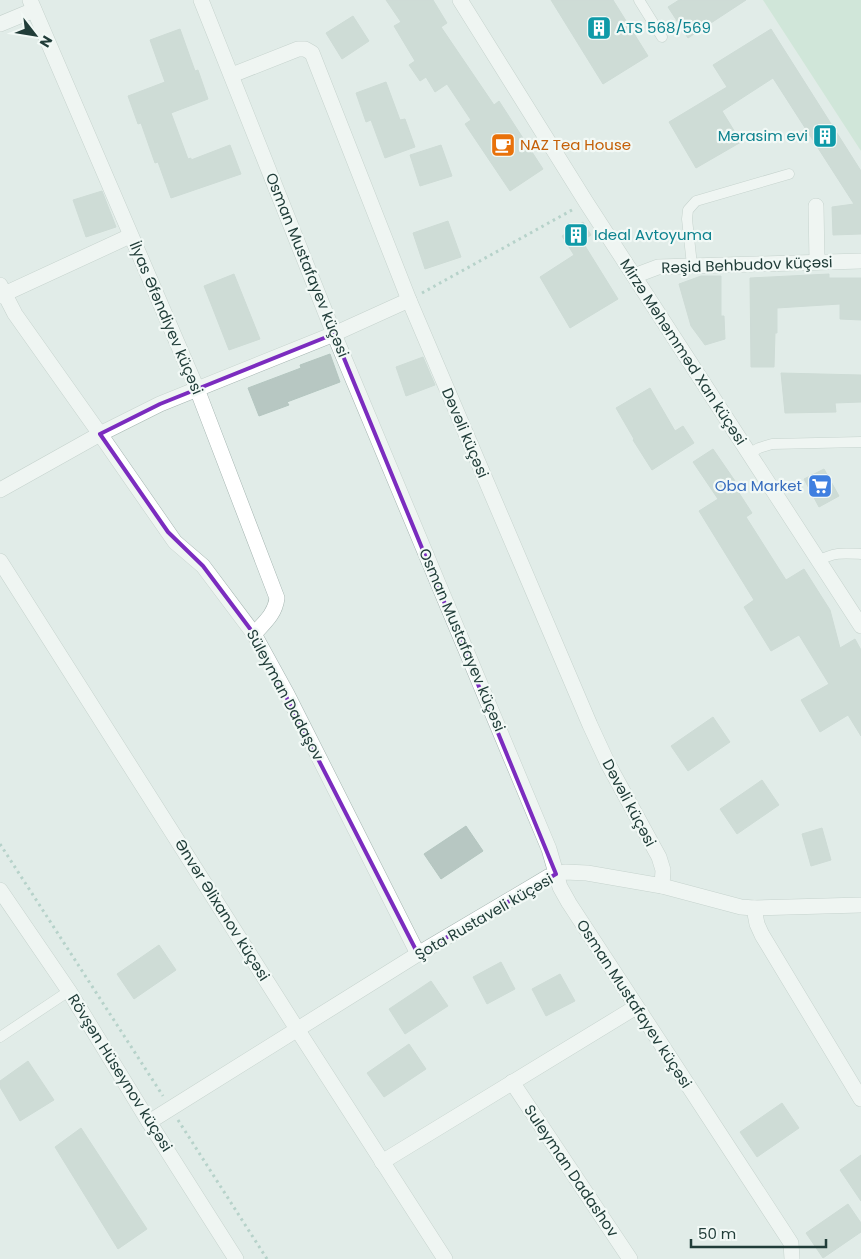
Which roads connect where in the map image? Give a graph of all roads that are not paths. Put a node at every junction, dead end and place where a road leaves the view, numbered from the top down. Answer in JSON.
{"nodes":[{"id":1,"x":201,"y":0,"type":"edge"},
{"id":2,"x":460,"y":0,"type":"edge"},
{"id":3,"x":639,"y":0,"type":"edge"},
{"id":4,"x":32,"y":5,"type":"edge"},
{"id":5,"x":0,"y":24,"type":"edge"},
{"id":6,"x":662,"y":37,"type":"dead end"},
{"id":7,"x":232,"y":75,"type":"junction"},
{"id":8,"x":789,"y":174,"type":"dead end"},
{"id":9,"x":816,"y":206,"type":"dead end"},
{"id":10,"x":130,"y":236,"type":"junction"},
{"id":11,"x":817,"y":261,"type":"junction"},
{"id":12,"x":861,"y":261,"type":"edge"},
{"id":13,"x":692,"y":265,"type":"junction"},
{"id":14,"x":634,"y":276,"type":"junction"},
{"id":15,"x":2,"y":292,"type":"edge"},
{"id":16,"x":408,"y":300,"type":"junction"},
{"id":17,"x":334,"y":334,"type":"junction"},
{"id":18,"x":197,"y":390,"type":"junction"},
{"id":19,"x":100,"y":434,"type":"junction"},
{"id":20,"x":861,"y":442,"type":"edge"},
{"id":21,"x":748,"y":454,"type":"junction"},
{"id":22,"x":0,"y":490,"type":"edge"},
{"id":23,"x":861,"y":554,"type":"edge"},
{"id":24,"x":0,"y":561,"type":"edge"},
{"id":25,"x":818,"y":561,"type":"junction"},
{"id":26,"x":861,"y":626,"type":"edge"},
{"id":27,"x":254,"y":634,"type":"junction"},
{"id":28,"x":556,"y":874,"type":"junction"},
{"id":29,"x":662,"y":886,"type":"junction"},
{"id":30,"x":0,"y":890,"type":"edge"},
{"id":31,"x":861,"y":904,"type":"edge"},
{"id":32,"x":754,"y":908,"type":"junction"},
{"id":33,"x":418,"y":954,"type":"junction"},
{"id":34,"x":70,"y":991,"type":"junction"},
{"id":35,"x":636,"y":1008,"type":"junction"},
{"id":36,"x":297,"y":1030,"type":"junction"},
{"id":37,"x":0,"y":1037,"type":"edge"},
{"id":38,"x":512,"y":1082,"type":"junction"},
{"id":39,"x":861,"y":1099,"type":"edge"},
{"id":40,"x":149,"y":1122,"type":"junction"},
{"id":41,"x":382,"y":1162,"type":"junction"},
{"id":42,"x":236,"y":1259,"type":"edge"},
{"id":43,"x":445,"y":1259,"type":"edge"},
{"id":44,"x":630,"y":1259,"type":"edge"},
{"id":45,"x":792,"y":1259,"type":"edge"}],
"edges":[{"from":1,"to":7,"type":"street","name":"Osman Mustafayev küçəsi"},
{"from":2,"to":14,"type":"street","name":"Mirzə Məhəmməd Xan küçəsi"},
{"from":3,"to":6,"type":"lane"},
{"from":4,"to":5,"type":"street"},
{"from":4,"to":10,"type":"street","name":"İlyas Əfəndiyev küçəsi"},
{"from":7,"to":16,"type":"street","name":"Dəvəli küçəsi"},
{"from":7,"to":17,"type":"street","name":"Osman Mustafayev küçəsi"},
{"from":8,"to":13,"type":"lane"},
{"from":9,"to":11,"type":"street"},
{"from":10,"to":15,"type":"street"},
{"from":10,"to":18,"type":"street","name":"İlyas Əfəndiyev küçəsi"},
{"from":11,"to":12,"type":"street","name":"Rəşid Behbudov küçəsi"},
{"from":11,"to":13,"type":"street","name":"Rəşid Behbudov küçəsi"},
{"from":13,"to":14,"type":"street","name":"Rəşid Behbudov küçəsi"},
{"from":14,"to":21,"type":"street","name":"Mirzə Məhəmməd Xan küçəsi"},
{"from":15,"to":19,"type":"street","name":"Süleyman Dadaşov"},
{"from":16,"to":17,"type":"street"},
{"from":16,"to":29,"type":"street","name":"Dəvəli küçəsi"},
{"from":17,"to":18,"type":"street"},
{"from":17,"to":28,"type":"street","name":"Osman Mustafayev küçəsi"},
{"from":18,"to":19,"type":"street"},
{"from":18,"to":27,"type":"street","name":"İlyas Əfəndiyev küçəsi"},
{"from":19,"to":22,"type":"street"},
{"from":19,"to":27,"type":"street","name":"Süleyman Dadaşov"},
{"from":20,"to":21,"type":"lane"},
{"from":21,"to":25,"type":"street","name":"Mirzə Məhəmməd Xan küçəsi"},
{"from":23,"to":25,"type":"lane"},
{"from":24,"to":36,"type":"street","name":"Ənvər Əlixanov küçəsi"},
{"from":25,"to":26,"type":"street","name":"Mirzə Məhəmməd Xan küçəsi"},
{"from":27,"to":33,"type":"street","name":"Süleyman Dadaşov"},
{"from":28,"to":29,"type":"street","name":"Şota Rustaveli küçəsi"},
{"from":28,"to":33,"type":"street","name":"Şota Rustaveli küçəsi"},
{"from":28,"to":35,"type":"street","name":"Osman Mustafayev küçəsi"},
{"from":29,"to":32,"type":"street","name":"Şota Rustaveli küçəsi"},
{"from":30,"to":34,"type":"street","name":"Rövşən Hüseynov küçəsi"},
{"from":31,"to":32,"type":"street","name":"Şota Rustaveli küçəsi"},
{"from":32,"to":39,"type":"street"},
{"from":33,"to":36,"type":"street","name":"Şota Rustaveli küçəsi"},
{"from":34,"to":37,"type":"lane"},
{"from":34,"to":40,"type":"street","name":"Rövşən Hüseynov küçəsi"},
{"from":35,"to":38,"type":"street"},
{"from":35,"to":45,"type":"street","name":"Osman Mustafayev küçəsi"},
{"from":36,"to":40,"type":"street","name":"Şota Rustaveli küçəsi"},
{"from":36,"to":41,"type":"street","name":"Ənvər Əlixanov küçəsi"},
{"from":38,"to":41,"type":"street"},
{"from":38,"to":44,"type":"street","name":"Suleyman Dadashov"},
{"from":40,"to":42,"type":"street","name":"Rövşən Hüseynov küçəsi"},
{"from":41,"to":43,"type":"street","name":"Ənvər Əlixanov küçəsi"}]}
